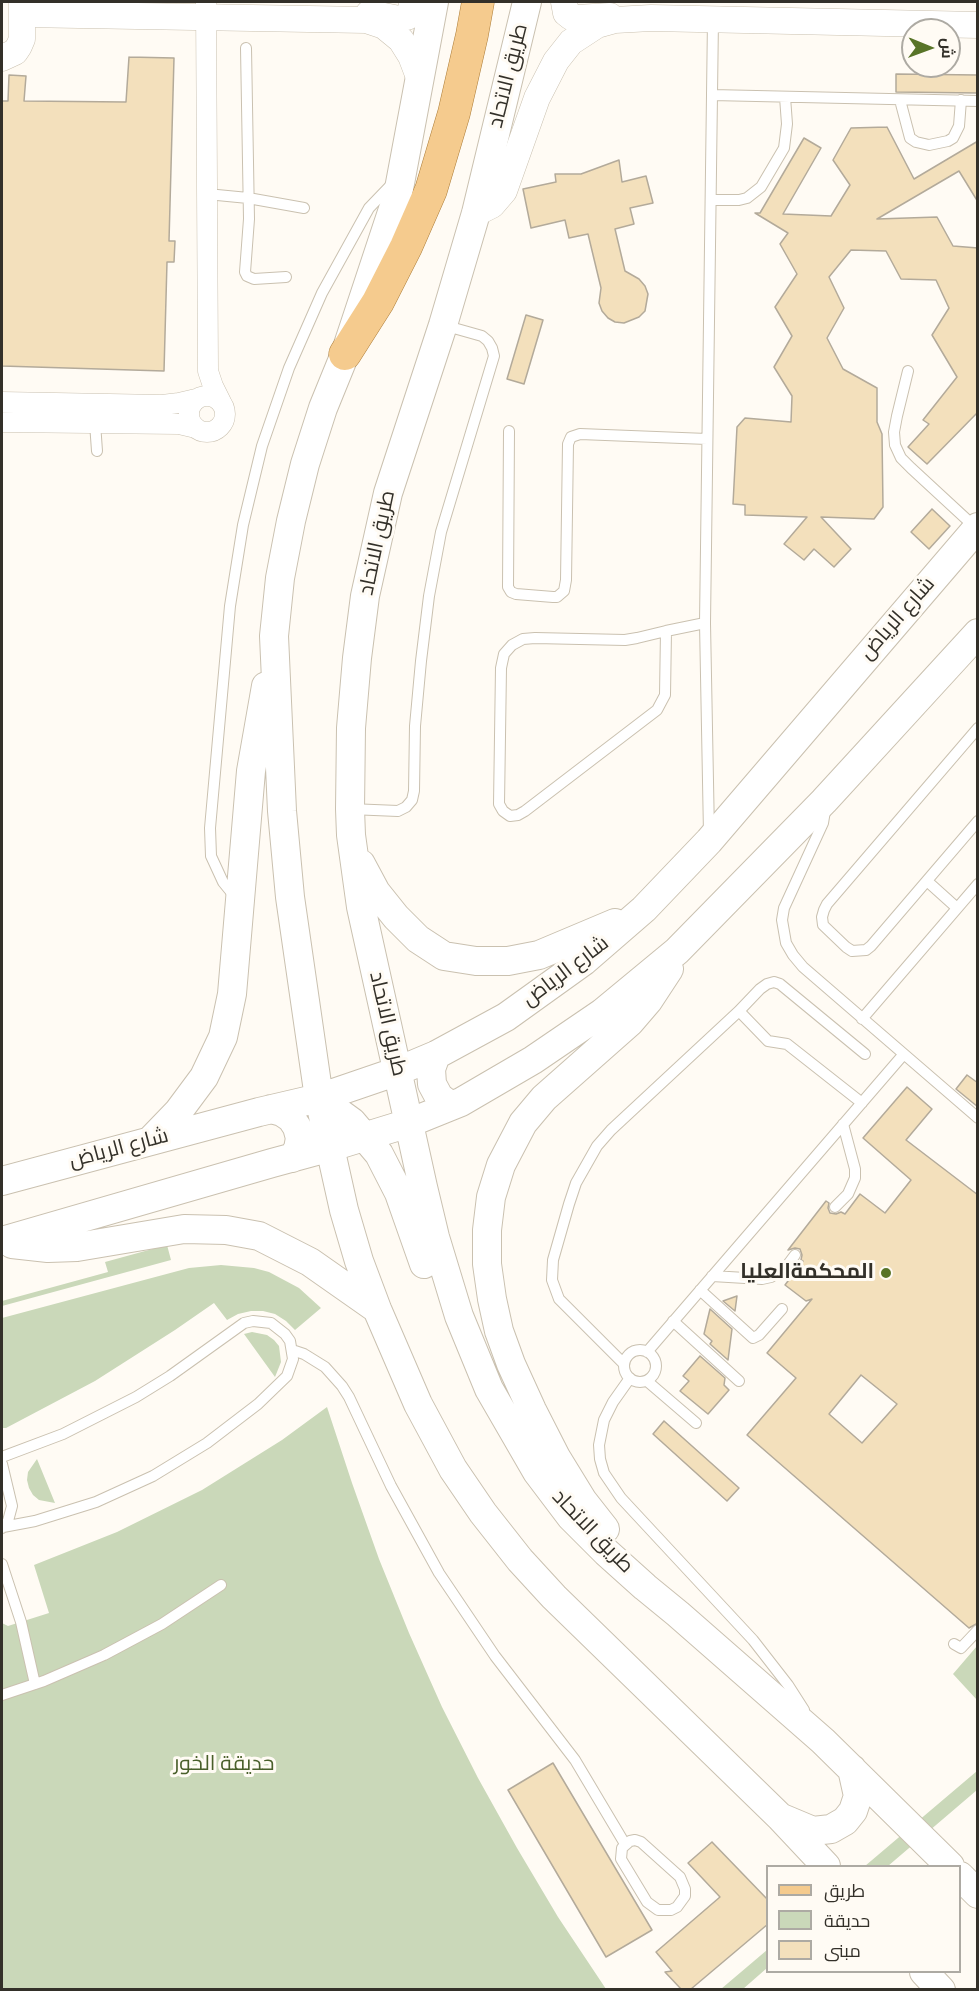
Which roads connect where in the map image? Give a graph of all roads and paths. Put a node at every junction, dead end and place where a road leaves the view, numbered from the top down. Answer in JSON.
{"nodes":[{"id":1,"x":412,"y":2,"type":"edge"},
{"id":2,"x":435,"y":2,"type":"edge"},
{"id":3,"x":478,"y":2,"type":"edge"},
{"id":4,"x":527,"y":2,"type":"edge"},
{"id":5,"x":564,"y":2,"type":"edge"},
{"id":6,"x":22,"y":8,"type":"edge"},
{"id":7,"x":206,"y":9,"type":"edge"},
{"id":8,"x":350,"y":18,"type":"junction"},
{"id":9,"x":628,"y":18,"type":"junction"},
{"id":10,"x":713,"y":19,"type":"junction"},
{"id":11,"x":978,"y":25,"type":"edge"},
{"id":12,"x":246,"y":48,"type":"dead end"},
{"id":13,"x":2,"y":58,"type":"edge"},
{"id":14,"x":419,"y":77,"type":"junction"},
{"id":15,"x":712,"y":95,"type":"junction"},
{"id":16,"x":785,"y":97,"type":"junction"},
{"id":17,"x":900,"y":100,"type":"junction"},
{"id":18,"x":961,"y":100,"type":"junction"},
{"id":19,"x":978,"y":101,"type":"edge"},
{"id":20,"x":401,"y":176,"type":"junction"},
{"id":21,"x":207,"y":194,"type":"junction"},
{"id":22,"x":248,"y":198,"type":"junction"},
{"id":23,"x":711,"y":200,"type":"junction"},
{"id":24,"x":304,"y":208,"type":"dead end"},
{"id":25,"x":476,"y":213,"type":"junction"},
{"id":26,"x":286,"y":278,"type":"dead end"},
{"id":27,"x":443,"y":325,"type":"junction"},
{"id":28,"x":345,"y":354,"type":"junction"},
{"id":29,"x":208,"y":370,"type":"junction"},
{"id":30,"x":908,"y":371,"type":"dead end"},
{"id":31,"x":197,"y":398,"type":"junction"},
{"id":32,"x":2,"y":402,"type":"edge"},
{"id":33,"x":221,"y":402,"type":"junction"},
{"id":34,"x":2,"y":422,"type":"edge"},
{"id":35,"x":95,"y":423,"type":"junction"},
{"id":36,"x":196,"y":428,"type":"junction"},
{"id":37,"x":509,"y":431,"type":"dead end"},
{"id":38,"x":707,"y":439,"type":"junction"},
{"id":39,"x":97,"y":451,"type":"dead end"},
{"id":40,"x":977,"y":528,"type":"edge"},
{"id":41,"x":705,"y":623,"type":"junction"},
{"id":42,"x":666,"y":631,"type":"junction"},
{"id":43,"x":978,"y":633,"type":"edge"},
{"id":44,"x":274,"y":636,"type":"junction"},
{"id":45,"x":978,"y":728,"type":"edge"},
{"id":46,"x":824,"y":801,"type":"junction"},
{"id":47,"x":978,"y":821,"type":"edge"},
{"id":48,"x":350,"y":822,"type":"junction"},
{"id":49,"x":709,"y":840,"type":"junction"},
{"id":50,"x":927,"y":881,"type":"junction"},
{"id":51,"x":978,"y":884,"type":"edge"},
{"id":52,"x":240,"y":903,"type":"junction"},
{"id":53,"x":957,"y":908,"type":"junction"},
{"id":54,"x":644,"y":909,"type":"junction"},
{"id":55,"x":677,"y":951,"type":"junction"},
{"id":56,"x":739,"y":1011,"type":"junction"},
{"id":57,"x":862,"y":1019,"type":"junction"},
{"id":58,"x":865,"y":1054,"type":"dead end"},
{"id":59,"x":436,"y":1055,"type":"junction"},
{"id":60,"x":903,"y":1055,"type":"junction"},
{"id":61,"x":398,"y":1071,"type":"junction"},
{"id":62,"x":319,"y":1098,"type":"junction"},
{"id":63,"x":862,"y":1103,"type":"junction"},
{"id":64,"x":452,"y":1106,"type":"junction"},
{"id":65,"x":271,"y":1109,"type":"junction"},
{"id":66,"x":978,"y":1118,"type":"edge"},
{"id":67,"x":409,"y":1123,"type":"junction"},
{"id":68,"x":843,"y":1124,"type":"junction"},
{"id":69,"x":366,"y":1136,"type":"junction"},
{"id":70,"x":151,"y":1140,"type":"junction"},
{"id":71,"x":331,"y":1147,"type":"junction"},
{"id":72,"x":292,"y":1158,"type":"junction"},
{"id":73,"x":2,"y":1181,"type":"edge"},
{"id":74,"x":835,"y":1207,"type":"dead end"},
{"id":75,"x":2,"y":1241,"type":"edge"},
{"id":76,"x":795,"y":1255,"type":"dead end"},
{"id":77,"x":712,"y":1276,"type":"junction"},
{"id":78,"x":700,"y":1290,"type":"junction"},
{"id":79,"x":377,"y":1309,"type":"junction"},
{"id":80,"x":782,"y":1309,"type":"dead end"},
{"id":81,"x":673,"y":1321,"type":"junction"},
{"id":82,"x":292,"y":1350,"type":"junction"},
{"id":83,"x":647,"y":1352,"type":"junction"},
{"id":84,"x":624,"y":1364,"type":"junction"},
{"id":85,"x":630,"y":1378,"type":"junction"},
{"id":86,"x":647,"y":1381,"type":"junction"},
{"id":87,"x":739,"y":1381,"type":"dead end"},
{"id":88,"x":489,"y":1389,"type":"junction"},
{"id":89,"x":696,"y":1423,"type":"dead end"},
{"id":90,"x":2,"y":1457,"type":"edge"},
{"id":91,"x":2,"y":1464,"type":"edge"},
{"id":92,"x":2,"y":1527,"type":"edge"},
{"id":93,"x":2,"y":1564,"type":"edge"},
{"id":94,"x":221,"y":1585,"type":"dead end"},
{"id":95,"x":645,"y":1587,"type":"junction"},
{"id":96,"x":978,"y":1630,"type":"edge"},
{"id":97,"x":954,"y":1644,"type":"dead end"},
{"id":98,"x":35,"y":1684,"type":"junction"},
{"id":99,"x":2,"y":1695,"type":"edge"},
{"id":100,"x":823,"y":1741,"type":"junction"},
{"id":101,"x":852,"y":1769,"type":"junction"},
{"id":102,"x":780,"y":1817,"type":"junction"},
{"id":103,"x":625,"y":1844,"type":"junction"},
{"id":104,"x":825,"y":1865,"type":"edge"},
{"id":105,"x":949,"y":1865,"type":"edge"},
{"id":106,"x":926,"y":1973,"type":"edge"},
{"id":107,"x":941,"y":1989,"type":"edge"}],
"edges":[{"from":1,"to":8,"type":"street"},
{"from":2,"to":14,"type":"main road"},
{"from":3,"to":28,"type":"main road"},
{"from":4,"to":25,"type":"main road","name":"طريق الاتحاد"},
{"from":5,"to":9,"type":"street"},
{"from":6,"to":7,"type":"street"},
{"from":6,"to":13,"type":"street"},
{"from":7,"to":8,"type":"street"},
{"from":7,"to":21,"type":"street"},
{"from":8,"to":14,"type":"street"},
{"from":9,"to":10,"type":"street"},
{"from":9,"to":25,"type":"street"},
{"from":10,"to":11,"type":"street"},
{"from":10,"to":15,"type":"lane"},
{"from":12,"to":22,"type":"lane"},
{"from":14,"to":20,"type":"main road"},
{"from":15,"to":16,"type":"lane"},
{"from":15,"to":23,"type":"lane"},
{"from":16,"to":17,"type":"lane"},
{"from":16,"to":23,"type":"lane"},
{"from":17,"to":18,"type":"lane"},
{"from":17,"to":18,"type":"lane"},
{"from":18,"to":19,"type":"lane"},
{"from":20,"to":28,"type":"main road"},
{"from":20,"to":52,"type":"lane"},
{"from":21,"to":22,"type":"lane"},
{"from":21,"to":29,"type":"street"},
{"from":22,"to":24,"type":"lane"},
{"from":22,"to":26,"type":"lane"},
{"from":23,"to":38,"type":"lane"},
{"from":25,"to":27,"type":"main road","name":"طريق الاتحاد"},
{"from":27,"to":48,"type":"main road","name":"طريق الاتحاد"},
{"from":27,"to":48,"type":"lane"},
{"from":28,"to":44,"type":"main road"},
{"from":29,"to":31,"type":"street"},
{"from":29,"to":33,"type":"street"},
{"from":30,"to":40,"type":"lane"},
{"from":31,"to":32,"type":"street"},
{"from":31,"to":33,"type":"street"},
{"from":31,"to":36,"type":"street"},
{"from":33,"to":36,"type":"street"},
{"from":34,"to":35,"type":"street"},
{"from":35,"to":36,"type":"street"},
{"from":35,"to":39,"type":"lane"},
{"from":37,"to":38,"type":"lane"},
{"from":38,"to":41,"type":"lane"},
{"from":40,"to":49,"type":"main road","name":"شارع الرياض"},
{"from":41,"to":42,"type":"lane"},
{"from":41,"to":49,"type":"lane"},
{"from":42,"to":42,"type":"lane"},
{"from":43,"to":46,"type":"main road"},
{"from":44,"to":52,"type":"main road"},
{"from":44,"to":62,"type":"main road"},
{"from":45,"to":50,"type":"lane"},
{"from":46,"to":55,"type":"main road"},
{"from":46,"to":57,"type":"lane"},
{"from":47,"to":50,"type":"lane"},
{"from":48,"to":54,"type":"main road"},
{"from":48,"to":61,"type":"main road","name":"طريق الاتحاد"},
{"from":49,"to":54,"type":"main road","name":"شارع الرياض"},
{"from":50,"to":53,"type":"lane"},
{"from":51,"to":53,"type":"lane"},
{"from":52,"to":70,"type":"main road"},
{"from":53,"to":57,"type":"lane"},
{"from":54,"to":59,"type":"main road","name":"شارع الرياض"},
{"from":55,"to":64,"type":"main road"},
{"from":55,"to":95,"type":"main road"},
{"from":56,"to":58,"type":"lane"},
{"from":56,"to":63,"type":"lane"},
{"from":56,"to":84,"type":"lane"},
{"from":57,"to":60,"type":"lane"},
{"from":59,"to":61,"type":"main road","name":"شارع الرياض"},
{"from":59,"to":64,"type":"main road"},
{"from":60,"to":63,"type":"lane"},
{"from":60,"to":66,"type":"lane"},
{"from":61,"to":62,"type":"main road","name":"شارع الرياض"},
{"from":61,"to":67,"type":"main road","name":"طريق الاتحاد"},
{"from":62,"to":65,"type":"main road","name":"شارع الرياض"},
{"from":62,"to":69,"type":"main road"},
{"from":62,"to":71,"type":"main road"},
{"from":63,"to":68,"type":"lane"},
{"from":64,"to":67,"type":"main road"},
{"from":65,"to":70,"type":"main road","name":"شارع الرياض"},
{"from":65,"to":72,"type":"main road"},
{"from":67,"to":69,"type":"main road"},
{"from":67,"to":88,"type":"main road","name":"طريق الاتحاد"},
{"from":68,"to":74,"type":"lane"},
{"from":68,"to":77,"type":"lane"},
{"from":69,"to":71,"type":"main road"},
{"from":69,"to":88,"type":"main road"},
{"from":70,"to":73,"type":"main road","name":"شارع الرياض"},
{"from":71,"to":72,"type":"main road"},
{"from":71,"to":79,"type":"main road"},
{"from":72,"to":75,"type":"main road"},
{"from":75,"to":79,"type":"main road"},
{"from":76,"to":77,"type":"lane"},
{"from":77,"to":78,"type":"lane"},
{"from":78,"to":80,"type":"lane"},
{"from":78,"to":81,"type":"lane"},
{"from":79,"to":102,"type":"main road"},
{"from":81,"to":83,"type":"lane"},
{"from":81,"to":87,"type":"lane"},
{"from":82,"to":90,"type":"lane"},
{"from":82,"to":92,"type":"lane"},
{"from":82,"to":103,"type":"lane"},
{"from":83,"to":84,"type":"lane"},
{"from":83,"to":86,"type":"lane"},
{"from":84,"to":85,"type":"lane"},
{"from":85,"to":86,"type":"lane"},
{"from":85,"to":100,"type":"lane"},
{"from":86,"to":89,"type":"lane"},
{"from":88,"to":95,"type":"main road","name":"طريق الاتحاد"},
{"from":91,"to":92,"type":"lane"},
{"from":93,"to":98,"type":"lane"},
{"from":94,"to":98,"type":"lane"},
{"from":95,"to":100,"type":"main road","name":"طريق الاتحاد"},
{"from":96,"to":97,"type":"lane"},
{"from":98,"to":99,"type":"lane"},
{"from":100,"to":101,"type":"main road","name":"طريق الاتحاد"},
{"from":101,"to":102,"type":"main road"},
{"from":101,"to":105,"type":"main road","name":"طريق الاتحاد"},
{"from":102,"to":104,"type":"main road"},
{"from":103,"to":103,"type":"lane"},
{"from":106,"to":107,"type":"main road"}]}
